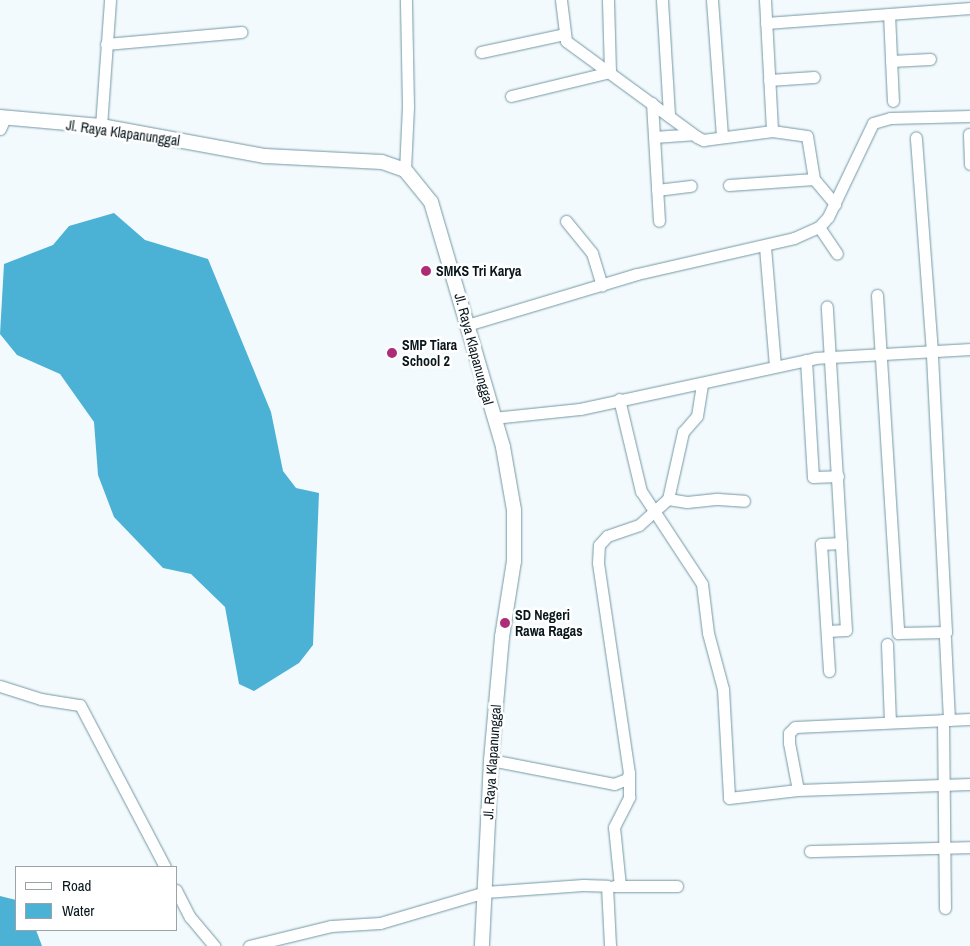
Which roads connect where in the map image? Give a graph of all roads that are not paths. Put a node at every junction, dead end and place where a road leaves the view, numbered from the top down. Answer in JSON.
{"nodes":[{"id":1,"x":110,"y":0,"type":"edge"},
{"id":2,"x":406,"y":0,"type":"edge"},
{"id":3,"x":561,"y":0,"type":"edge"},
{"id":4,"x":608,"y":0,"type":"edge"},
{"id":5,"x":662,"y":0,"type":"edge"},
{"id":6,"x":712,"y":0,"type":"edge"},
{"id":7,"x":765,"y":0,"type":"edge"},
{"id":8,"x":970,"y":8,"type":"edge"},
{"id":9,"x":889,"y":14,"type":"junction"},
{"id":10,"x":766,"y":23,"type":"junction"},
{"id":11,"x":241,"y":32,"type":"dead end"},
{"id":12,"x":564,"y":34,"type":"junction"},
{"id":13,"x":106,"y":44,"type":"junction"},
{"id":14,"x":480,"y":52,"type":"dead end"},
{"id":15,"x":930,"y":59,"type":"dead end"},
{"id":16,"x":891,"y":61,"type":"junction"},
{"id":17,"x":610,"y":72,"type":"junction"},
{"id":18,"x":814,"y":77,"type":"dead end"},
{"id":19,"x":769,"y":80,"type":"junction"},
{"id":20,"x":511,"y":96,"type":"dead end"},
{"id":21,"x":893,"y":101,"type":"dead end"},
{"id":22,"x":652,"y":103,"type":"junction"},
{"id":23,"x":669,"y":116,"type":"junction"},
{"id":24,"x":970,"y":116,"type":"edge"},
{"id":25,"x":2,"y":121,"type":"edge"},
{"id":26,"x":101,"y":126,"type":"junction"},
{"id":27,"x":772,"y":132,"type":"junction"},
{"id":28,"x":693,"y":134,"type":"junction"},
{"id":29,"x":968,"y":134,"type":"dead end"},
{"id":30,"x":654,"y":137,"type":"junction"},
{"id":31,"x":722,"y":137,"type":"junction"},
{"id":32,"x":916,"y":138,"type":"dead end"},
{"id":33,"x":970,"y":164,"type":"edge"},
{"id":34,"x":405,"y":170,"type":"junction"},
{"id":35,"x":814,"y":179,"type":"junction"},
{"id":36,"x":729,"y":185,"type":"dead end"},
{"id":37,"x":691,"y":186,"type":"dead end"},
{"id":38,"x":657,"y":190,"type":"junction"},
{"id":39,"x":835,"y":204,"type":"junction"},
{"id":40,"x":566,"y":221,"type":"dead end"},
{"id":41,"x":659,"y":221,"type":"dead end"},
{"id":42,"x":819,"y":227,"type":"junction"},
{"id":43,"x":765,"y":247,"type":"junction"},
{"id":44,"x":837,"y":254,"type":"dead end"},
{"id":45,"x":602,"y":286,"type":"junction"},
{"id":46,"x":877,"y":295,"type":"dead end"},
{"id":47,"x":827,"y":307,"type":"dead end"},
{"id":48,"x":467,"y":325,"type":"junction"},
{"id":49,"x":970,"y":349,"type":"edge"},
{"id":50,"x":932,"y":352,"type":"junction"},
{"id":51,"x":881,"y":354,"type":"junction"},
{"id":52,"x":831,"y":357,"type":"junction"},
{"id":53,"x":806,"y":360,"type":"junction"},
{"id":54,"x":775,"y":366,"type":"junction"},
{"id":55,"x":702,"y":384,"type":"junction"},
{"id":56,"x":619,"y":399,"type":"junction"},
{"id":57,"x":493,"y":418,"type":"junction"},
{"id":58,"x":838,"y":476,"type":"junction"},
{"id":59,"x":668,"y":499,"type":"junction"},
{"id":60,"x":744,"y":500,"type":"dead end"},
{"id":61,"x":654,"y":512,"type":"junction"},
{"id":62,"x":842,"y":543,"type":"junction"},
{"id":63,"x":826,"y":632,"type":"junction"},
{"id":64,"x":945,"y":638,"type":"dead end"},
{"id":65,"x":887,"y":644,"type":"dead end"},
{"id":66,"x":829,"y":671,"type":"dead end"},
{"id":67,"x":0,"y":686,"type":"edge"},
{"id":68,"x":946,"y":720,"type":"junction"},
{"id":69,"x":970,"y":720,"type":"edge"},
{"id":70,"x":890,"y":722,"type":"junction"},
{"id":71,"x":491,"y":760,"type":"junction"},
{"id":72,"x":629,"y":773,"type":"junction"},
{"id":73,"x":970,"y":784,"type":"edge"},
{"id":74,"x":944,"y":785,"type":"junction"},
{"id":75,"x":798,"y":790,"type":"junction"},
{"id":76,"x":970,"y":847,"type":"edge"},
{"id":77,"x":945,"y":848,"type":"junction"},
{"id":78,"x":810,"y":852,"type":"dead end"},
{"id":79,"x":163,"y":866,"type":"edge"},
{"id":80,"x":607,"y":886,"type":"junction"},
{"id":81,"x":620,"y":886,"type":"junction"},
{"id":82,"x":678,"y":886,"type":"dead end"},
{"id":83,"x":485,"y":892,"type":"junction"},
{"id":84,"x":178,"y":894,"type":"edge"},
{"id":85,"x":945,"y":908,"type":"dead end"},
{"id":86,"x":214,"y":946,"type":"edge"},
{"id":87,"x":249,"y":946,"type":"edge"},
{"id":88,"x":482,"y":946,"type":"edge"},
{"id":89,"x":610,"y":946,"type":"edge"}],
"edges":[{"from":1,"to":13,"type":"street"},
{"from":2,"to":34,"type":"street"},
{"from":3,"to":12,"type":"street"},
{"from":4,"to":17,"type":"street"},
{"from":5,"to":23,"type":"street"},
{"from":6,"to":31,"type":"street"},
{"from":7,"to":10,"type":"street"},
{"from":8,"to":9,"type":"street"},
{"from":9,"to":10,"type":"street"},
{"from":9,"to":16,"type":"street"},
{"from":10,"to":19,"type":"street"},
{"from":11,"to":13,"type":"street"},
{"from":12,"to":14,"type":"street"},
{"from":12,"to":17,"type":"street"},
{"from":13,"to":26,"type":"street"},
{"from":15,"to":16,"type":"street"},
{"from":16,"to":21,"type":"street"},
{"from":17,"to":20,"type":"street"},
{"from":17,"to":22,"type":"street"},
{"from":18,"to":19,"type":"street"},
{"from":19,"to":27,"type":"street"},
{"from":22,"to":23,"type":"street"},
{"from":22,"to":30,"type":"street"},
{"from":23,"to":28,"type":"street"},
{"from":24,"to":39,"type":"street"},
{"from":25,"to":26,"type":"street","name":"Jl. Raya Klapanunggal"},
{"from":26,"to":34,"type":"street","name":"Jl. Raya Klapanunggal"},
{"from":27,"to":31,"type":"street"},
{"from":27,"to":35,"type":"street"},
{"from":28,"to":30,"type":"street"},
{"from":28,"to":31,"type":"street"},
{"from":29,"to":33,"type":"street"},
{"from":30,"to":38,"type":"street"},
{"from":32,"to":50,"type":"street"},
{"from":34,"to":48,"type":"street","name":"Jl. Raya Klapanunggal"},
{"from":35,"to":36,"type":"street"},
{"from":35,"to":39,"type":"street"},
{"from":37,"to":38,"type":"street"},
{"from":38,"to":41,"type":"street"},
{"from":39,"to":42,"type":"street"},
{"from":40,"to":45,"type":"street"},
{"from":42,"to":43,"type":"street"},
{"from":42,"to":44,"type":"street"},
{"from":43,"to":45,"type":"street"},
{"from":43,"to":54,"type":"street"},
{"from":45,"to":48,"type":"street"},
{"from":46,"to":51,"type":"street"},
{"from":47,"to":52,"type":"street"},
{"from":48,"to":57,"type":"street","name":"Jl. Raya Klapanunggal"},
{"from":49,"to":50,"type":"street"},
{"from":50,"to":51,"type":"street"},
{"from":50,"to":51,"type":"street"},
{"from":51,"to":52,"type":"street"},
{"from":52,"to":53,"type":"street"},
{"from":52,"to":58,"type":"street"},
{"from":53,"to":54,"type":"street"},
{"from":53,"to":58,"type":"street"},
{"from":54,"to":55,"type":"street"},
{"from":55,"to":56,"type":"street"},
{"from":55,"to":59,"type":"street"},
{"from":56,"to":57,"type":"street"},
{"from":56,"to":61,"type":"street"},
{"from":57,"to":71,"type":"street","name":"Jl. Raya Klapanunggal"},
{"from":58,"to":62,"type":"street"},
{"from":59,"to":60,"type":"street"},
{"from":59,"to":61,"type":"street"},
{"from":61,"to":72,"type":"street"},
{"from":61,"to":75,"type":"street"},
{"from":62,"to":63,"type":"street"},
{"from":62,"to":63,"type":"street"},
{"from":63,"to":66,"type":"street"},
{"from":64,"to":68,"type":"street"},
{"from":65,"to":70,"type":"street"},
{"from":67,"to":79,"type":"street"},
{"from":68,"to":69,"type":"street"},
{"from":68,"to":70,"type":"street"},
{"from":68,"to":74,"type":"street"},
{"from":70,"to":75,"type":"street"},
{"from":71,"to":72,"type":"street"},
{"from":71,"to":83,"type":"street","name":"Jl. Raya Klapanunggal"},
{"from":72,"to":81,"type":"street"},
{"from":73,"to":74,"type":"street"},
{"from":74,"to":75,"type":"street"},
{"from":74,"to":77,"type":"street"},
{"from":76,"to":77,"type":"street"},
{"from":77,"to":78,"type":"street"},
{"from":77,"to":85,"type":"street"},
{"from":80,"to":81,"type":"street"},
{"from":80,"to":83,"type":"street"},
{"from":80,"to":89,"type":"street"},
{"from":81,"to":82,"type":"street"},
{"from":83,"to":87,"type":"street"},
{"from":83,"to":88,"type":"street","name":"Jl. Raya Klapanunggal"},
{"from":84,"to":86,"type":"street"}]}
